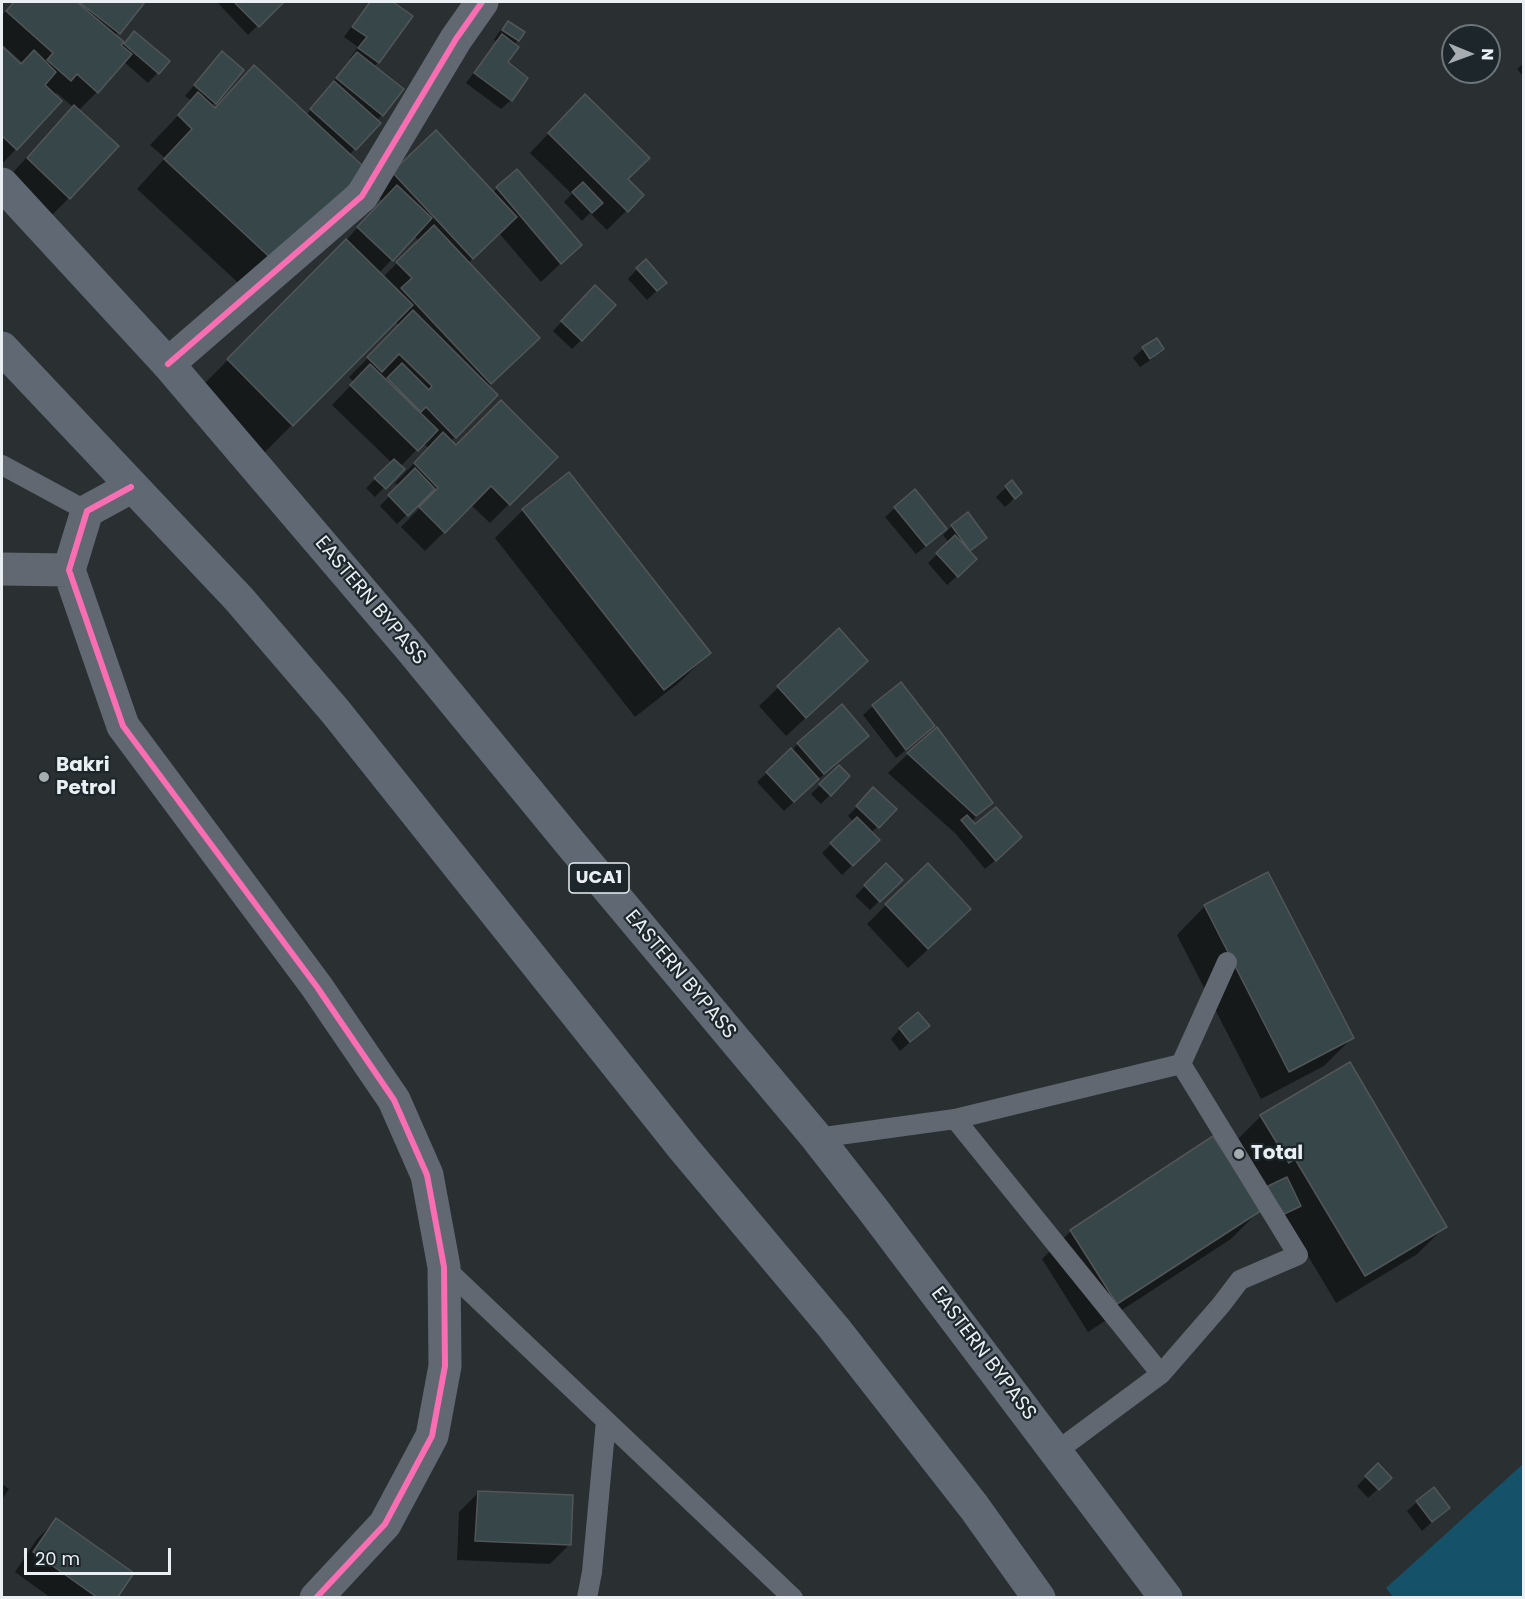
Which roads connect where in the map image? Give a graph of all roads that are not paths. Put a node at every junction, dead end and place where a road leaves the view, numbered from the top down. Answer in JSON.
{"nodes":[{"id":1,"x":482,"y":2,"type":"edge"},
{"id":2,"x":2,"y":184,"type":"edge"},
{"id":3,"x":2,"y":348,"type":"edge"},
{"id":4,"x":168,"y":364,"type":"junction"},
{"id":5,"x":2,"y":465,"type":"edge"},
{"id":6,"x":131,"y":487,"type":"junction"},
{"id":7,"x":87,"y":511,"type":"junction"},
{"id":8,"x":2,"y":569,"type":"edge"},
{"id":9,"x":69,"y":570,"type":"junction"},
{"id":10,"x":1227,"y":962,"type":"dead end"},
{"id":11,"x":1180,"y":1064,"type":"junction"},
{"id":12,"x":955,"y":1119,"type":"junction"},
{"id":13,"x":817,"y":1138,"type":"junction"},
{"id":14,"x":444,"y":1267,"type":"junction"},
{"id":15,"x":1161,"y":1374,"type":"junction"},
{"id":16,"x":606,"y":1420,"type":"junction"},
{"id":17,"x":1057,"y":1451,"type":"junction"},
{"id":18,"x":316,"y":1598,"type":"edge"},
{"id":19,"x":587,"y":1598,"type":"edge"},
{"id":20,"x":793,"y":1598,"type":"edge"},
{"id":21,"x":1039,"y":1598,"type":"edge"},
{"id":22,"x":1166,"y":1598,"type":"edge"}],
"edges":[{"from":1,"to":4,"type":"street"},
{"from":2,"to":4,"type":"main road","name":"EASTERN BYPASS","number":"UCA1"},
{"from":3,"to":6,"type":"main road"},
{"from":4,"to":13,"type":"main road","name":"EASTERN BYPASS","number":"UCA1"},
{"from":5,"to":7,"type":"lane"},
{"from":6,"to":7,"type":"street"},
{"from":6,"to":21,"type":"main road"},
{"from":7,"to":9,"type":"street"},
{"from":8,"to":9,"type":"street"},
{"from":9,"to":14,"type":"street"},
{"from":10,"to":11,"type":"lane"},
{"from":11,"to":12,"type":"lane"},
{"from":11,"to":15,"type":"lane"},
{"from":12,"to":13,"type":"lane"},
{"from":12,"to":15,"type":"lane"},
{"from":13,"to":17,"type":"main road","name":"EASTERN BYPASS","number":"UCA1"},
{"from":14,"to":16,"type":"lane"},
{"from":14,"to":18,"type":"street"},
{"from":15,"to":17,"type":"lane"},
{"from":16,"to":19,"type":"lane"},
{"from":16,"to":20,"type":"lane"},
{"from":17,"to":22,"type":"main road","name":"EASTERN BYPASS","number":"UCA1"}]}
